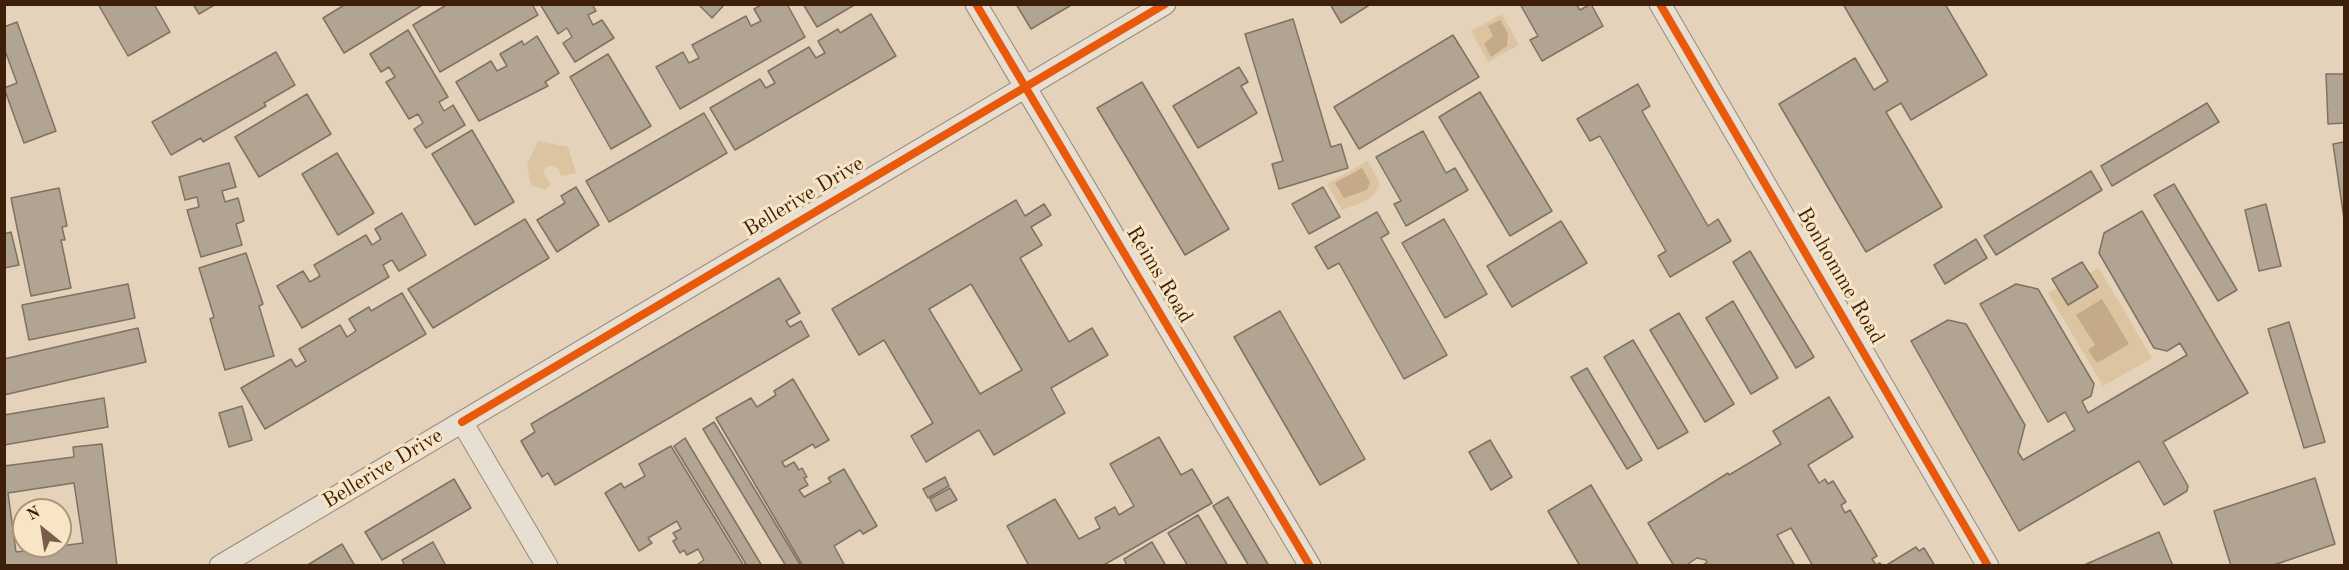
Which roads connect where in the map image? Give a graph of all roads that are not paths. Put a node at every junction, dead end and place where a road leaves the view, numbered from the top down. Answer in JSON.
{"nodes":[{"id":1,"x":976,"y":4,"type":"edge"},
{"id":2,"x":1165,"y":4,"type":"edge"},
{"id":3,"x":1660,"y":4,"type":"edge"},
{"id":4,"x":1026,"y":85,"type":"junction"},
{"id":5,"x":462,"y":422,"type":"junction"},
{"id":6,"x":220,"y":566,"type":"edge"},
{"id":7,"x":547,"y":566,"type":"edge"},
{"id":8,"x":1310,"y":566,"type":"edge"},
{"id":9,"x":1988,"y":566,"type":"edge"}],
"edges":[{"from":1,"to":4,"type":"street","name":"Reims Road"},
{"from":2,"to":4,"type":"street","name":"Bellerive Drive"},
{"from":3,"to":9,"type":"street","name":"Bonhomme Road"},
{"from":4,"to":5,"type":"street","name":"Bellerive Drive"},
{"from":4,"to":8,"type":"street","name":"Reims Road"},
{"from":5,"to":6,"type":"street","name":"Bellerive Drive"},
{"from":5,"to":7,"type":"street"}]}
